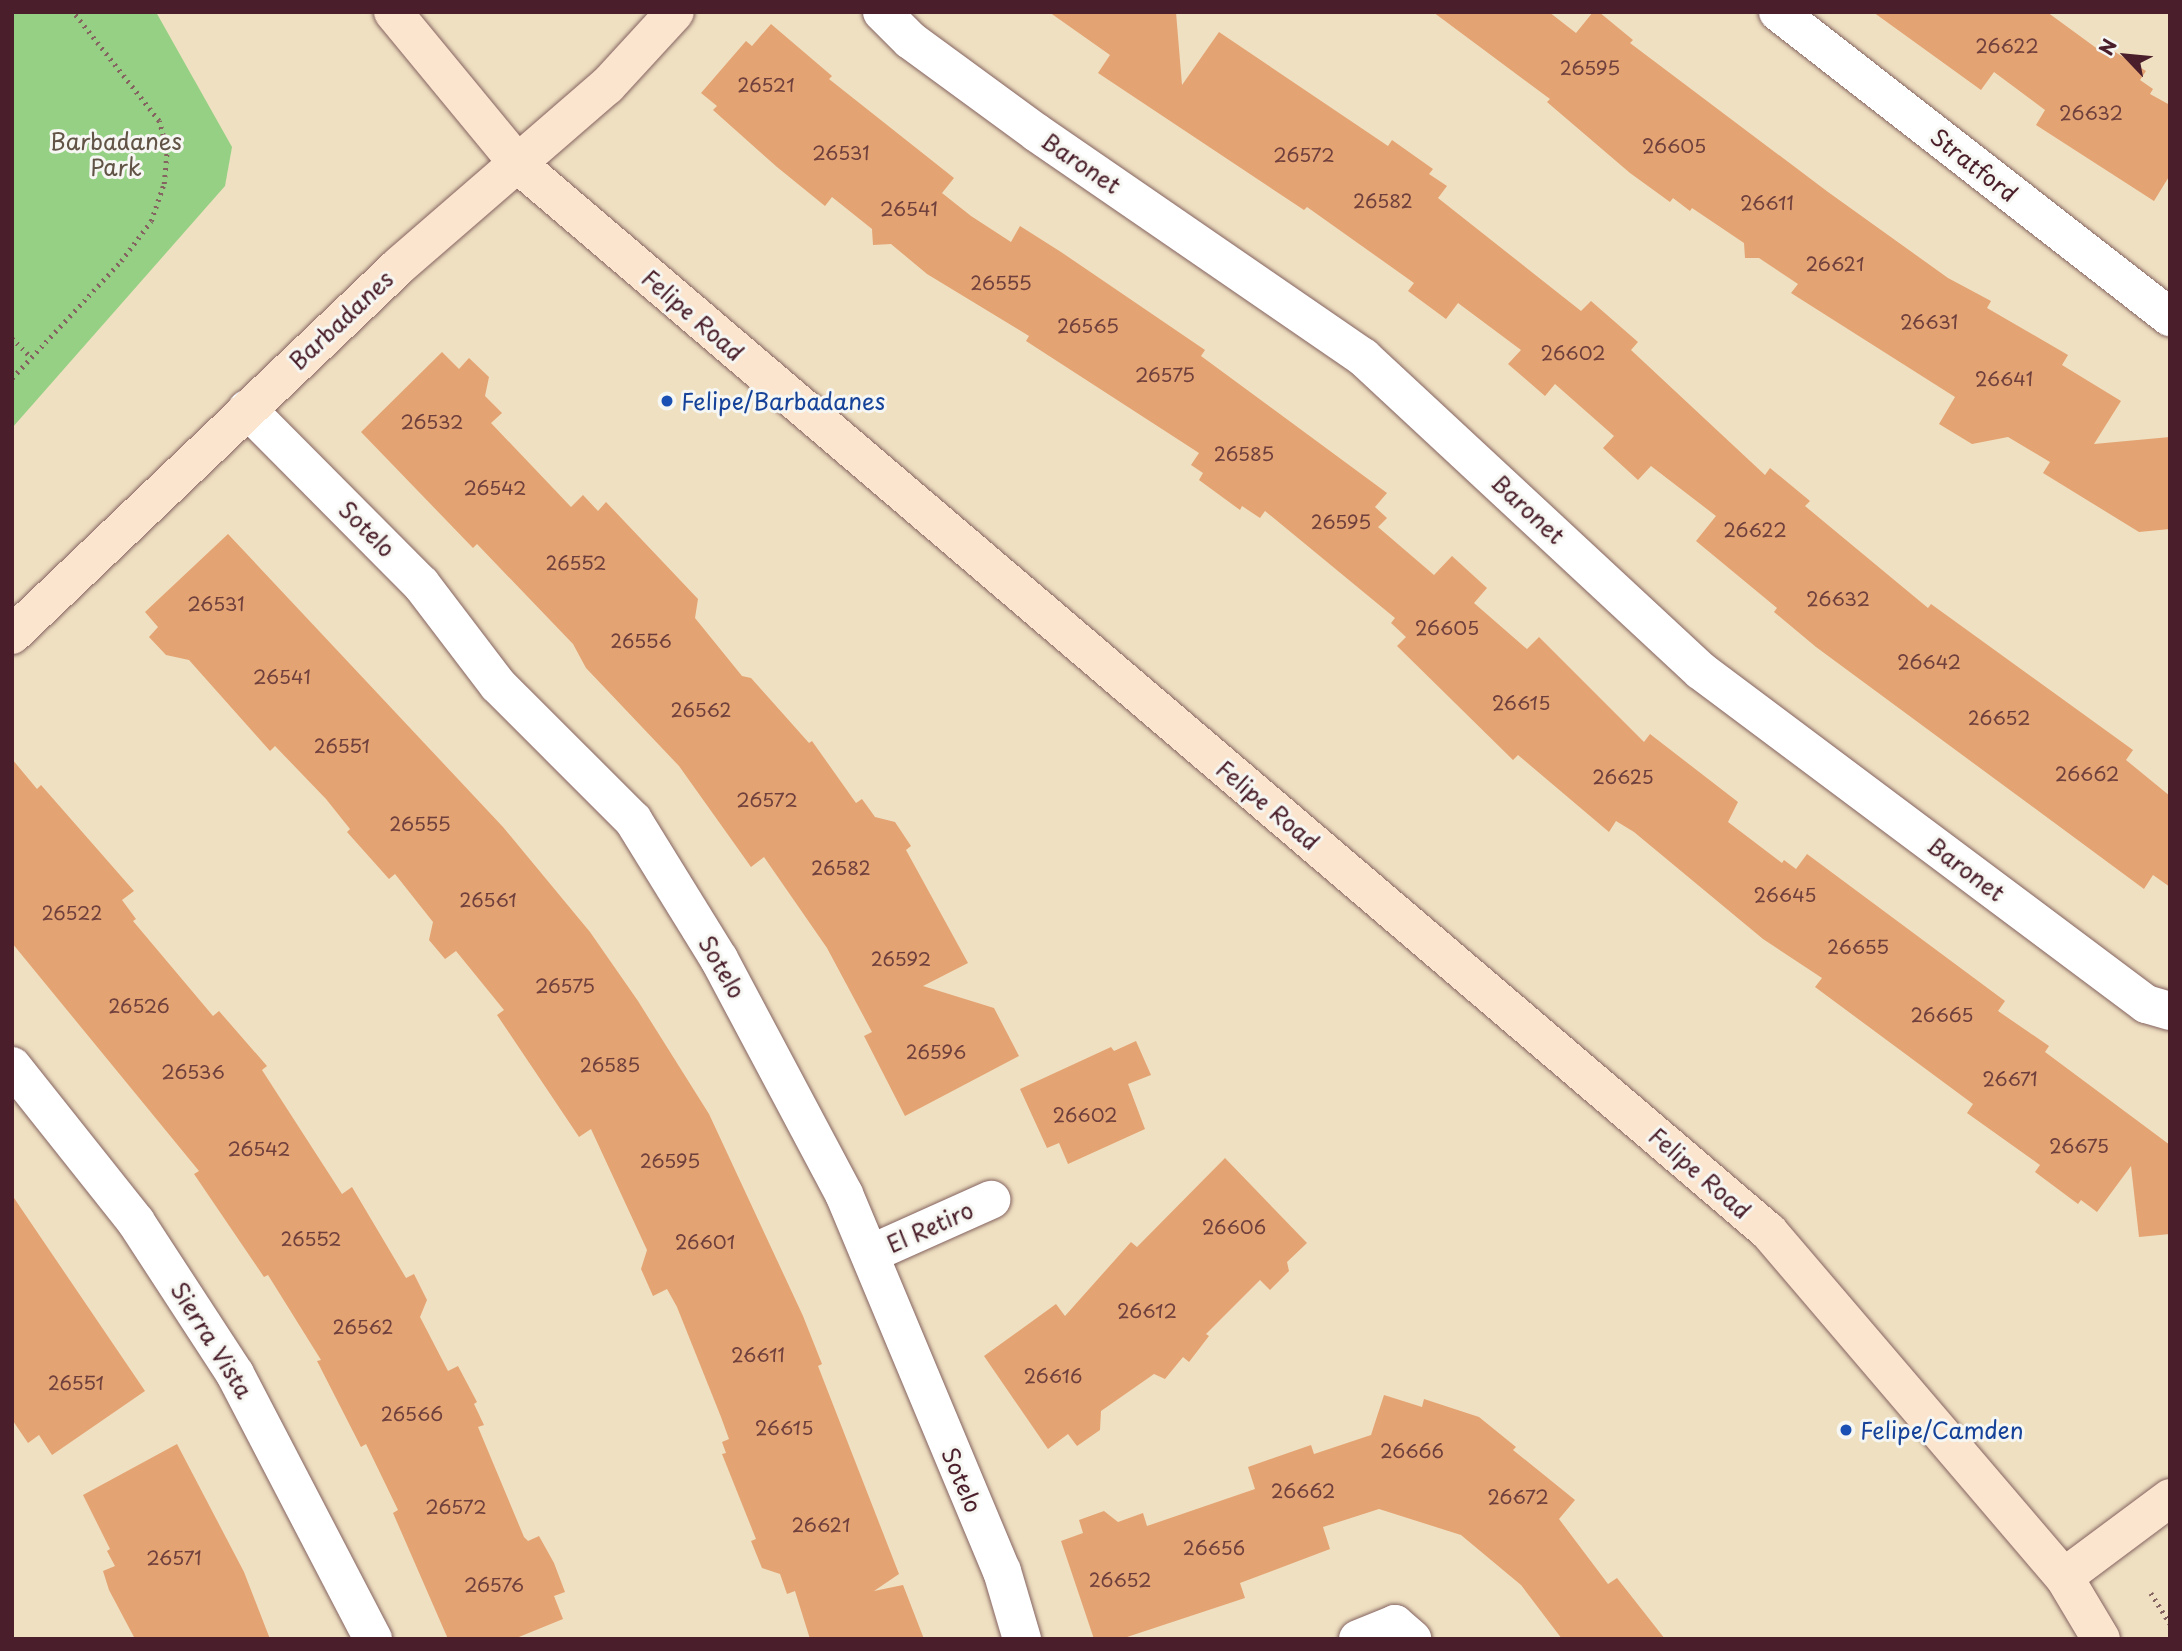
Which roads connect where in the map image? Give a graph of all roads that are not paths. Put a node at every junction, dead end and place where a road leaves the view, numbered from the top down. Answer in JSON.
{"nodes":[{"id":1,"x":393,"y":12,"type":"edge"},
{"id":2,"x":675,"y":12,"type":"edge"},
{"id":3,"x":883,"y":12,"type":"edge"},
{"id":4,"x":1778,"y":12,"type":"edge"},
{"id":5,"x":520,"y":166,"type":"junction"},
{"id":6,"x":2170,"y":317,"type":"edge"},
{"id":7,"x":247,"y":409,"type":"junction"},
{"id":8,"x":12,"y":635,"type":"edge"},
{"id":9,"x":2170,"y":1010,"type":"edge"},
{"id":10,"x":12,"y":1066,"type":"edge"},
{"id":11,"x":991,"y":1200,"type":"dead end"},
{"id":12,"x":870,"y":1254,"type":"junction"},
{"id":13,"x":2170,"y":1498,"type":"edge"},
{"id":14,"x":2064,"y":1577,"type":"junction"},
{"id":15,"x":373,"y":1639,"type":"edge"},
{"id":16,"x":1022,"y":1639,"type":"edge"},
{"id":17,"x":1358,"y":1639,"type":"edge"},
{"id":18,"x":1412,"y":1639,"type":"edge"},
{"id":19,"x":2101,"y":1639,"type":"edge"}],
"edges":[{"from":1,"to":5,"type":"main road","name":"Felipe Road"},
{"from":2,"to":5,"type":"main road","name":"Barbadanes"},
{"from":3,"to":9,"type":"street","name":"Baronet"},
{"from":4,"to":6,"type":"street","name":"Stratford"},
{"from":5,"to":7,"type":"main road","name":"Barbadanes"},
{"from":5,"to":14,"type":"main road","name":"Felipe Road"},
{"from":7,"to":8,"type":"main road","name":"Barbadanes"},
{"from":7,"to":12,"type":"street","name":"Sotelo"},
{"from":10,"to":15,"type":"street","name":"Sierra Vista"},
{"from":11,"to":12,"type":"street","name":"El Retiro"},
{"from":12,"to":16,"type":"street","name":"Sotelo"},
{"from":13,"to":14,"type":"main road"},
{"from":14,"to":19,"type":"main road","name":"Felipe Road"},
{"from":17,"to":18,"type":"street"}]}
